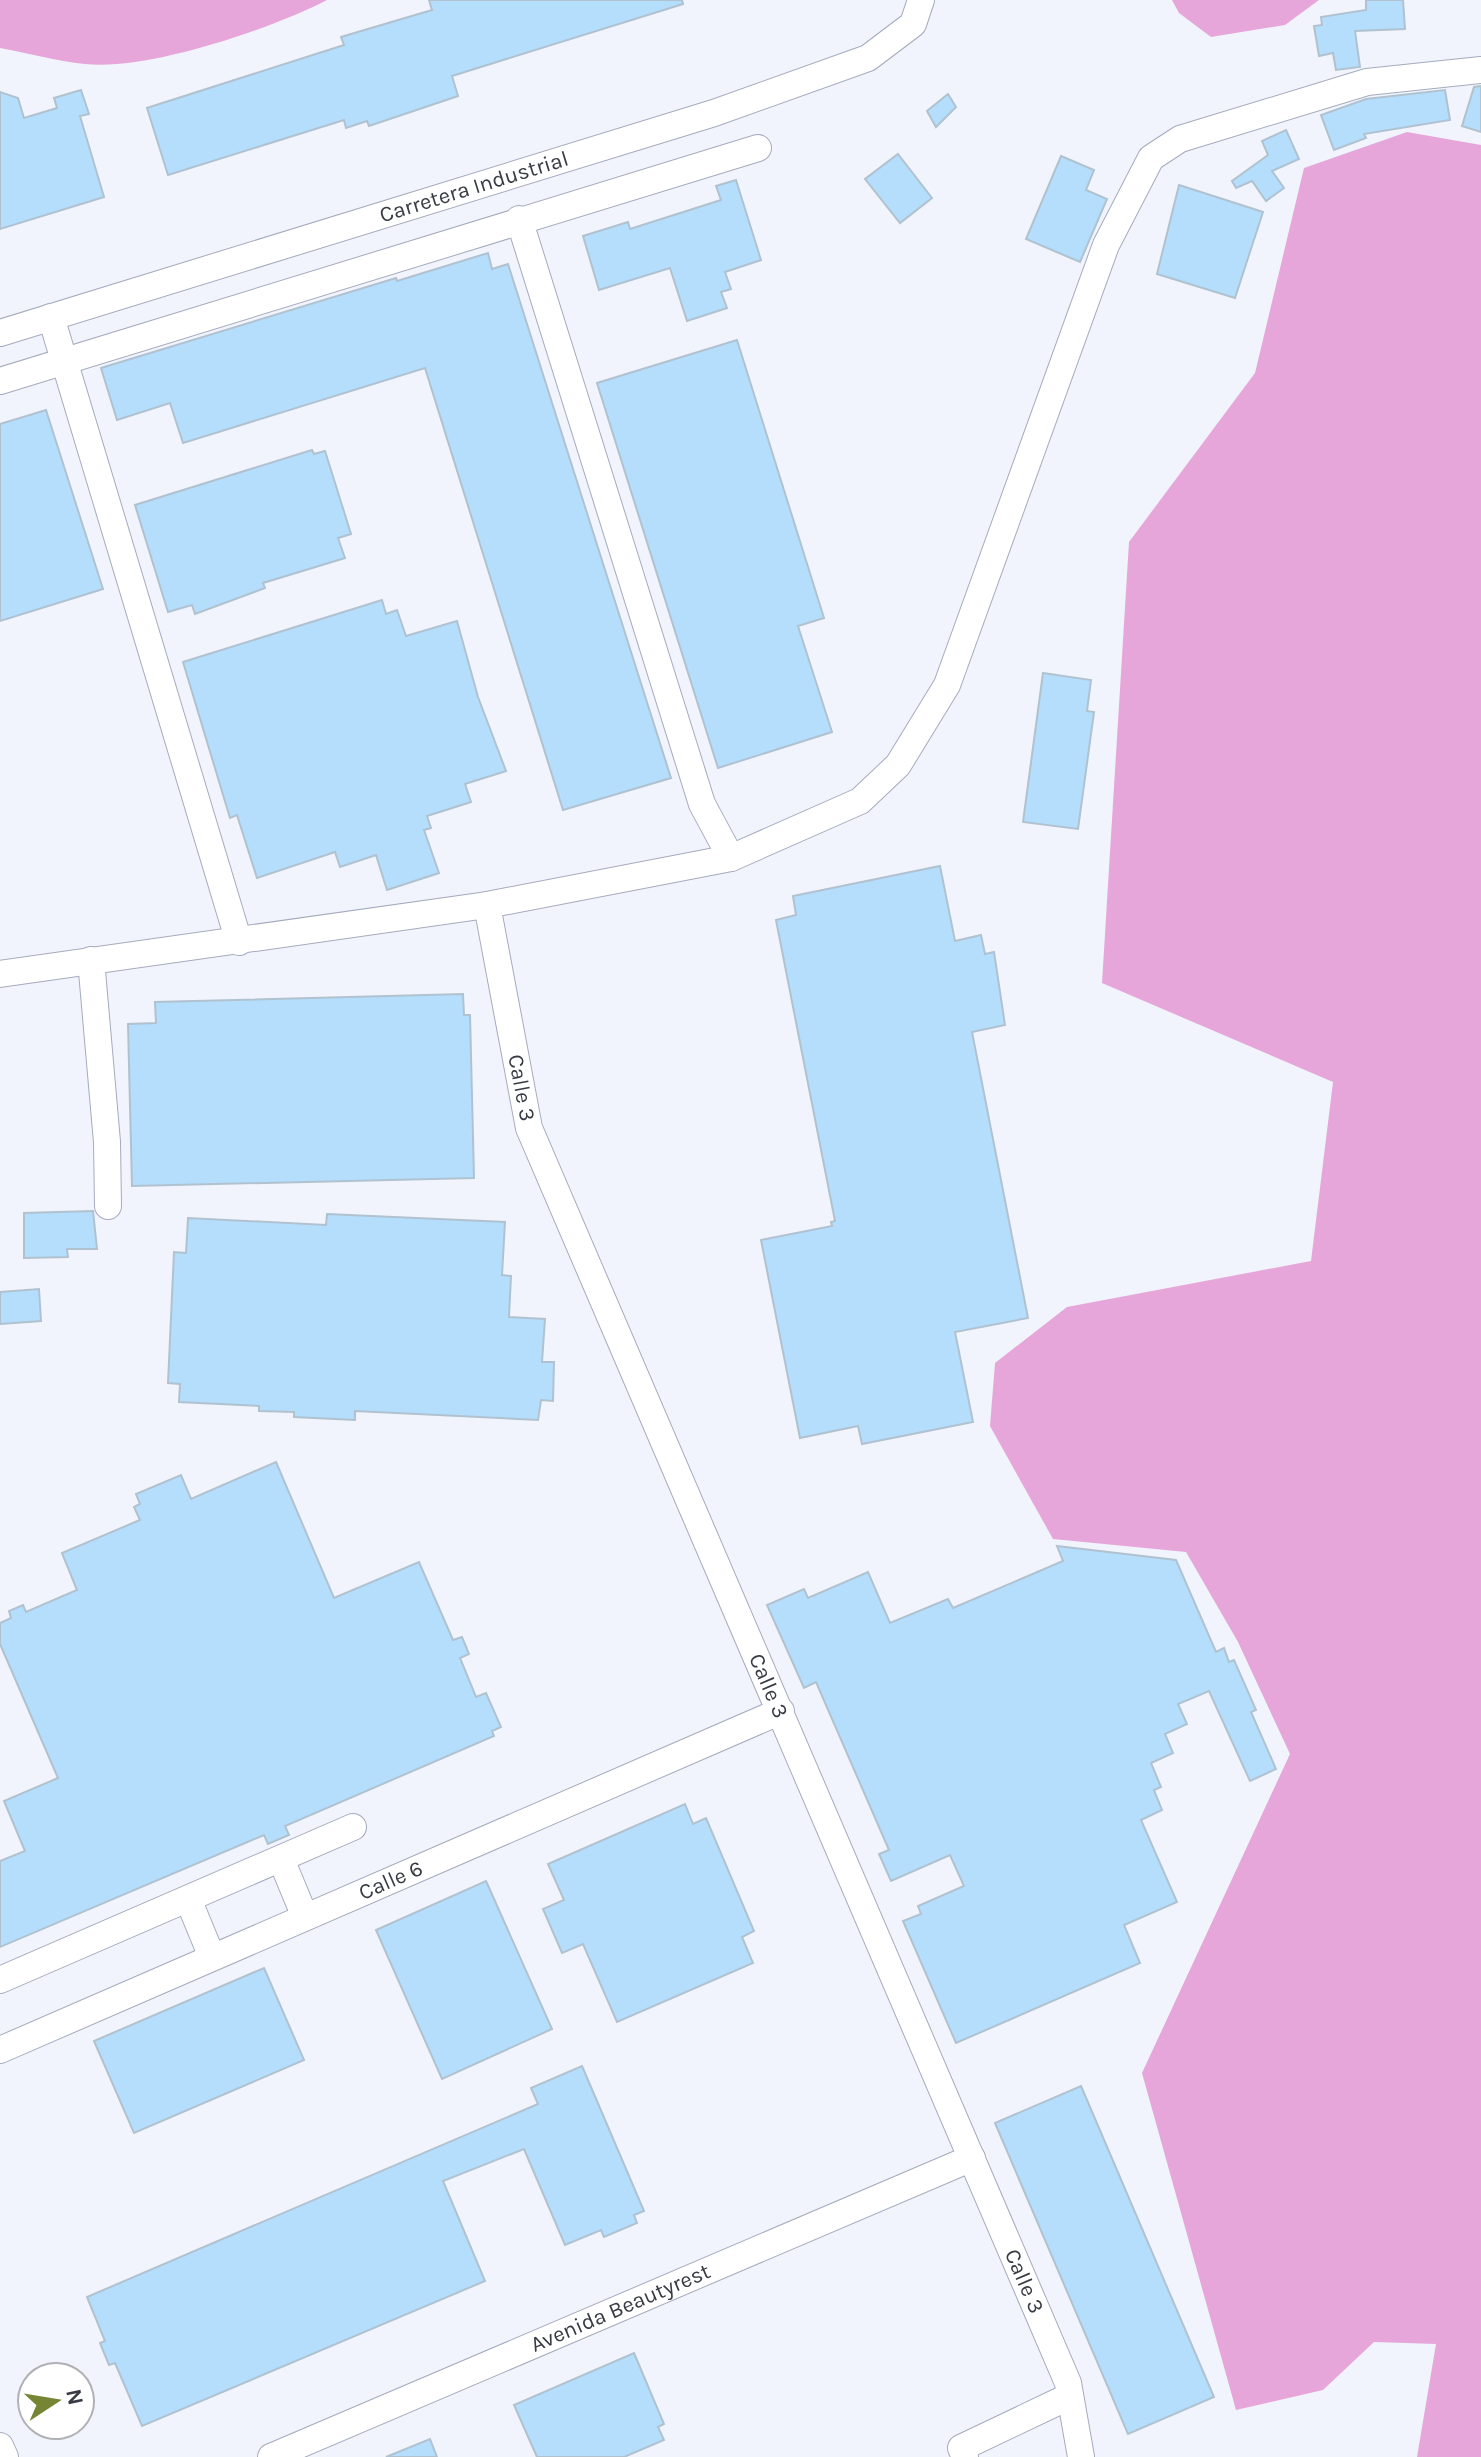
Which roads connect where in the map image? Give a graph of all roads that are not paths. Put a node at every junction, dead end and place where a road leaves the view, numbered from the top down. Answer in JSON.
{"nodes":[{"id":1,"x":921,"y":0,"type":"edge"},
{"id":2,"x":1481,"y":70,"type":"edge"},
{"id":3,"x":758,"y":148,"type":"dead end"},
{"id":4,"x":519,"y":219,"type":"junction"},
{"id":5,"x":51,"y":317,"type":"junction"},
{"id":6,"x":0,"y":333,"type":"edge"},
{"id":7,"x":63,"y":362,"type":"junction"},
{"id":8,"x":0,"y":381,"type":"edge"},
{"id":9,"x":731,"y":858,"type":"junction"},
{"id":10,"x":487,"y":905,"type":"junction"},
{"id":11,"x":239,"y":942,"type":"junction"},
{"id":12,"x":91,"y":960,"type":"junction"},
{"id":13,"x":0,"y":974,"type":"edge"},
{"id":14,"x":108,"y":1206,"type":"dead end"},
{"id":15,"x":781,"y":1711,"type":"junction"},
{"id":16,"x":353,"y":1827,"type":"dead end"},
{"id":17,"x":281,"y":1859,"type":"junction"},
{"id":18,"x":188,"y":1899,"type":"junction"},
{"id":19,"x":305,"y":1917,"type":"junction"},
{"id":20,"x":212,"y":1957,"type":"junction"},
{"id":21,"x":0,"y":1980,"type":"edge"},
{"id":22,"x":0,"y":2050,"type":"edge"},
{"id":23,"x":972,"y":2158,"type":"junction"},
{"id":24,"x":1070,"y":2396,"type":"junction"},
{"id":25,"x":0,"y":2446,"type":"edge"},
{"id":26,"x":5,"y":2457,"type":"edge"},
{"id":27,"x":271,"y":2457,"type":"edge"},
{"id":28,"x":965,"y":2457,"type":"edge"},
{"id":29,"x":1081,"y":2457,"type":"edge"}],
"edges":[{"from":1,"to":5,"type":"street","name":"Carretera Industrial"},
{"from":2,"to":9,"type":"street"},
{"from":3,"to":4,"type":"street"},
{"from":4,"to":7,"type":"street"},
{"from":4,"to":9,"type":"street"},
{"from":5,"to":6,"type":"street","name":"Carretera Industrial"},
{"from":5,"to":7,"type":"street"},
{"from":7,"to":8,"type":"street"},
{"from":7,"to":11,"type":"street"},
{"from":9,"to":10,"type":"street"},
{"from":10,"to":11,"type":"street"},
{"from":10,"to":15,"type":"street","name":"Calle 3"},
{"from":11,"to":12,"type":"street"},
{"from":12,"to":13,"type":"street"},
{"from":12,"to":14,"type":"street"},
{"from":15,"to":19,"type":"street","name":"Calle 6"},
{"from":15,"to":23,"type":"street","name":"Calle 3"},
{"from":16,"to":17,"type":"street"},
{"from":17,"to":18,"type":"street"},
{"from":17,"to":19,"type":"street"},
{"from":18,"to":20,"type":"street"},
{"from":18,"to":21,"type":"street"},
{"from":19,"to":20,"type":"street","name":"Calle 6"},
{"from":20,"to":22,"type":"street","name":"Calle 6"},
{"from":23,"to":24,"type":"street","name":"Calle 3"},
{"from":23,"to":27,"type":"street","name":"Avenida Beautyrest"},
{"from":24,"to":28,"type":"street"},
{"from":24,"to":29,"type":"street","name":"Calle 3"},
{"from":25,"to":26,"type":"street"}]}
